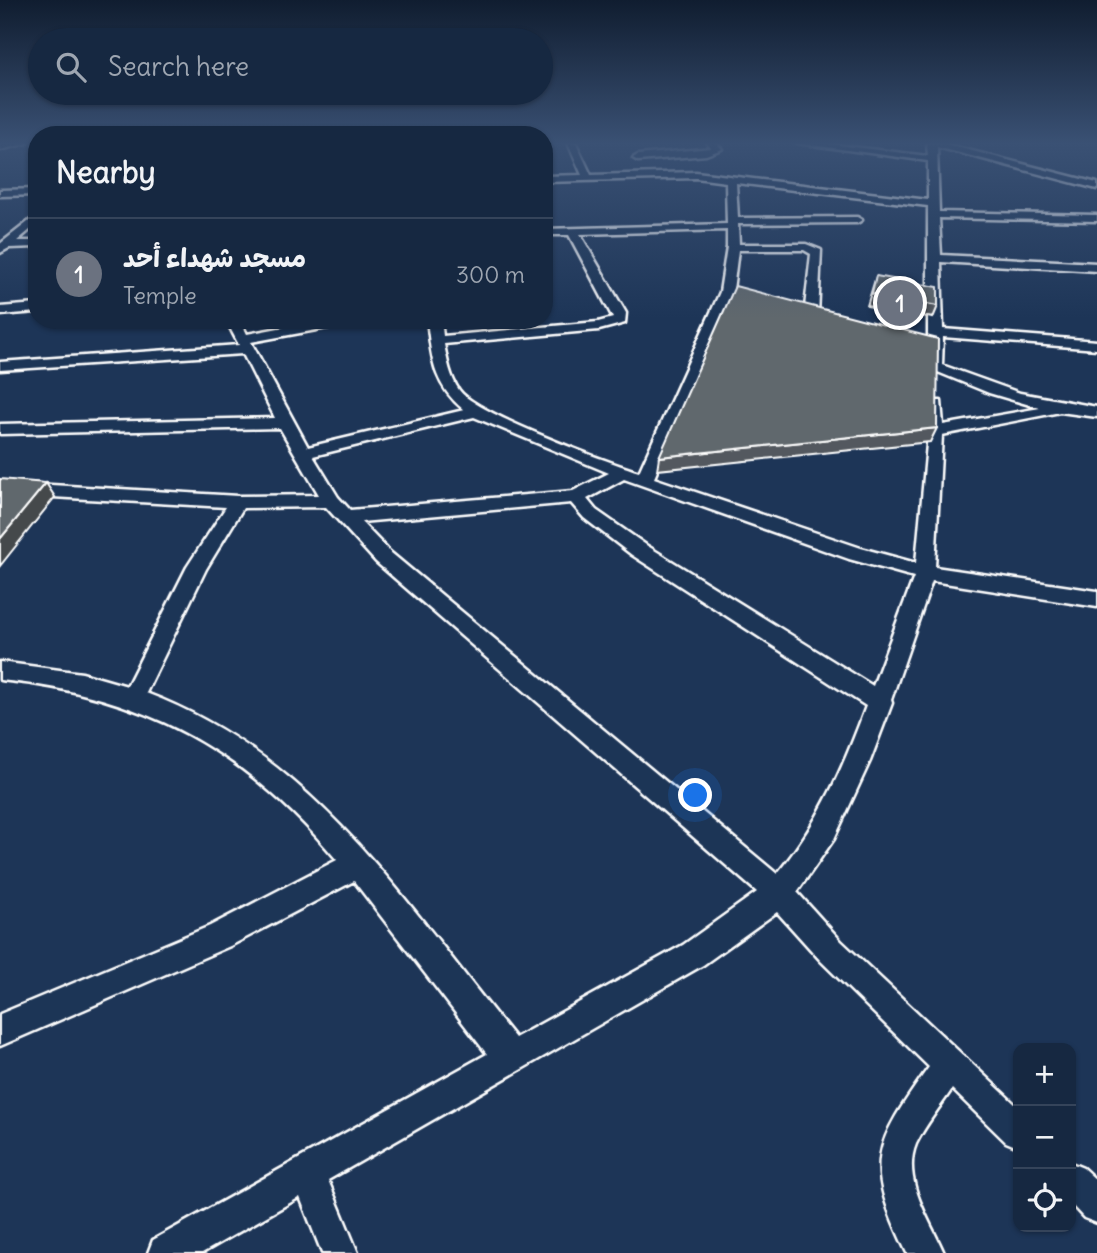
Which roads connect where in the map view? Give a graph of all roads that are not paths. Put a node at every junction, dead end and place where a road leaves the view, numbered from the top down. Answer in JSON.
{"nodes":[{"id":1,"x":732,"y":201,"type":"edge"},
{"id":2,"x":883,"y":201,"type":"edge"},
{"id":3,"x":932,"y":201,"type":"edge"},
{"id":4,"x":932,"y":209,"type":"junction"},
{"id":5,"x":1097,"y":218,"type":"edge"},
{"id":6,"x":857,"y":220,"type":"dead end"},
{"id":7,"x":733,"y":224,"type":"junction"},
{"id":8,"x":28,"y":226,"type":"edge"},
{"id":9,"x":573,"y":230,"type":"junction"},
{"id":10,"x":553,"y":231,"type":"edge"},
{"id":11,"x":28,"y":245,"type":"edge"},
{"id":12,"x":3,"y":247,"type":"edge"},
{"id":13,"x":733,"y":247,"type":"junction"},
{"id":14,"x":935,"y":258,"type":"junction"},
{"id":15,"x":1097,"y":267,"type":"edge"},
{"id":16,"x":726,"y":292,"type":"junction"},
{"id":17,"x":774,"y":306,"type":"edge"},
{"id":18,"x":28,"y":309,"type":"edge"},
{"id":19,"x":0,"y":311,"type":"edge"},
{"id":20,"x":811,"y":316,"type":"edge"},
{"id":21,"x":276,"y":329,"type":"edge"},
{"id":22,"x":435,"y":329,"type":"edge"},
{"id":23,"x":241,"y":336,"type":"edge"},
{"id":24,"x":436,"y":341,"type":"junction"},
{"id":25,"x":1097,"y":345,"type":"edge"},
{"id":26,"x":933,"y":349,"type":"junction"},
{"id":27,"x":0,"y":366,"type":"edge"},
{"id":28,"x":1062,"y":409,"type":"junction"},
{"id":29,"x":476,"y":412,"type":"junction"},
{"id":30,"x":1097,"y":412,"type":"edge"},
{"id":31,"x":285,"y":424,"type":"junction"},
{"id":32,"x":0,"y":429,"type":"edge"},
{"id":33,"x":936,"y":431,"type":"junction"},
{"id":34,"x":305,"y":453,"type":"junction"},
{"id":35,"x":623,"y":473,"type":"junction"},
{"id":36,"x":644,"y":480,"type":"junction"},
{"id":37,"x":0,"y":488,"type":"edge"},
{"id":38,"x":576,"y":497,"type":"junction"},
{"id":39,"x":331,"y":501,"type":"junction"},
{"id":40,"x":238,"y":502,"type":"junction"},
{"id":41,"x":345,"y":517,"type":"junction"},
{"id":42,"x":925,"y":573,"type":"junction"},
{"id":43,"x":1097,"y":599,"type":"edge"},
{"id":44,"x":0,"y":671,"type":"edge"},
{"id":45,"x":133,"y":696,"type":"junction"},
{"id":46,"x":881,"y":703,"type":"junction"},
{"id":47,"x":358,"y":864,"type":"junction"},
{"id":48,"x":779,"y":893,"type":"junction"},
{"id":49,"x":0,"y":1030,"type":"edge"},
{"id":50,"x":510,"y":1058,"type":"junction"},
{"id":51,"x":950,"y":1065,"type":"junction"},
{"id":52,"x":1013,"y":1125,"type":"edge"},
{"id":53,"x":309,"y":1174,"type":"junction"},
{"id":54,"x":1076,"y":1185,"type":"edge"},
{"id":55,"x":1097,"y":1205,"type":"edge"},
{"id":56,"x":166,"y":1253,"type":"edge"},
{"id":57,"x":340,"y":1253,"type":"edge"},
{"id":58,"x":926,"y":1253,"type":"edge"}],
"edges":[{"from":1,"to":7,"type":"street"},
{"from":2,"to":4,"type":"street"},
{"from":3,"to":4,"type":"street"},
{"from":4,"to":5,"type":"street"},
{"from":4,"to":14,"type":"street"},
{"from":6,"to":7,"type":"street"},
{"from":7,"to":9,"type":"street"},
{"from":7,"to":13,"type":"street"},
{"from":8,"to":12,"type":"street"},
{"from":9,"to":10,"type":"street"},
{"from":9,"to":24,"type":"street"},
{"from":11,"to":12,"type":"street"},
{"from":13,"to":16,"type":"street"},
{"from":13,"to":20,"type":"street"},
{"from":14,"to":15,"type":"street"},
{"from":14,"to":26,"type":"street"},
{"from":16,"to":17,"type":"street"},
{"from":16,"to":36,"type":"street"},
{"from":18,"to":19,"type":"street"},
{"from":21,"to":23,"type":"street"},
{"from":22,"to":24,"type":"street"},
{"from":23,"to":27,"type":"street"},
{"from":23,"to":31,"type":"street"},
{"from":24,"to":29,"type":"street"},
{"from":25,"to":26,"type":"street"},
{"from":26,"to":28,"type":"street"},
{"from":26,"to":33,"type":"street"},
{"from":28,"to":30,"type":"street"},
{"from":28,"to":33,"type":"street"},
{"from":29,"to":34,"type":"street"},
{"from":29,"to":35,"type":"street"},
{"from":31,"to":32,"type":"street"},
{"from":31,"to":34,"type":"street"},
{"from":33,"to":42,"type":"street"},
{"from":34,"to":39,"type":"street"},
{"from":35,"to":36,"type":"street"},
{"from":35,"to":38,"type":"street"},
{"from":36,"to":42,"type":"street"},
{"from":37,"to":40,"type":"street"},
{"from":38,"to":41,"type":"street"},
{"from":38,"to":46,"type":"street"},
{"from":39,"to":40,"type":"street"},
{"from":39,"to":41,"type":"street"},
{"from":40,"to":45,"type":"street"},
{"from":41,"to":48,"type":"street"},
{"from":42,"to":43,"type":"street"},
{"from":42,"to":46,"type":"street"},
{"from":44,"to":45,"type":"street"},
{"from":45,"to":47,"type":"street"},
{"from":46,"to":48,"type":"street"},
{"from":47,"to":49,"type":"street"},
{"from":47,"to":50,"type":"street"},
{"from":48,"to":50,"type":"street"},
{"from":48,"to":51,"type":"street"},
{"from":50,"to":53,"type":"street"},
{"from":51,"to":52,"type":"street"},
{"from":51,"to":58,"type":"street"},
{"from":53,"to":56,"type":"street"},
{"from":53,"to":57,"type":"street"},
{"from":54,"to":55,"type":"street"}]}
